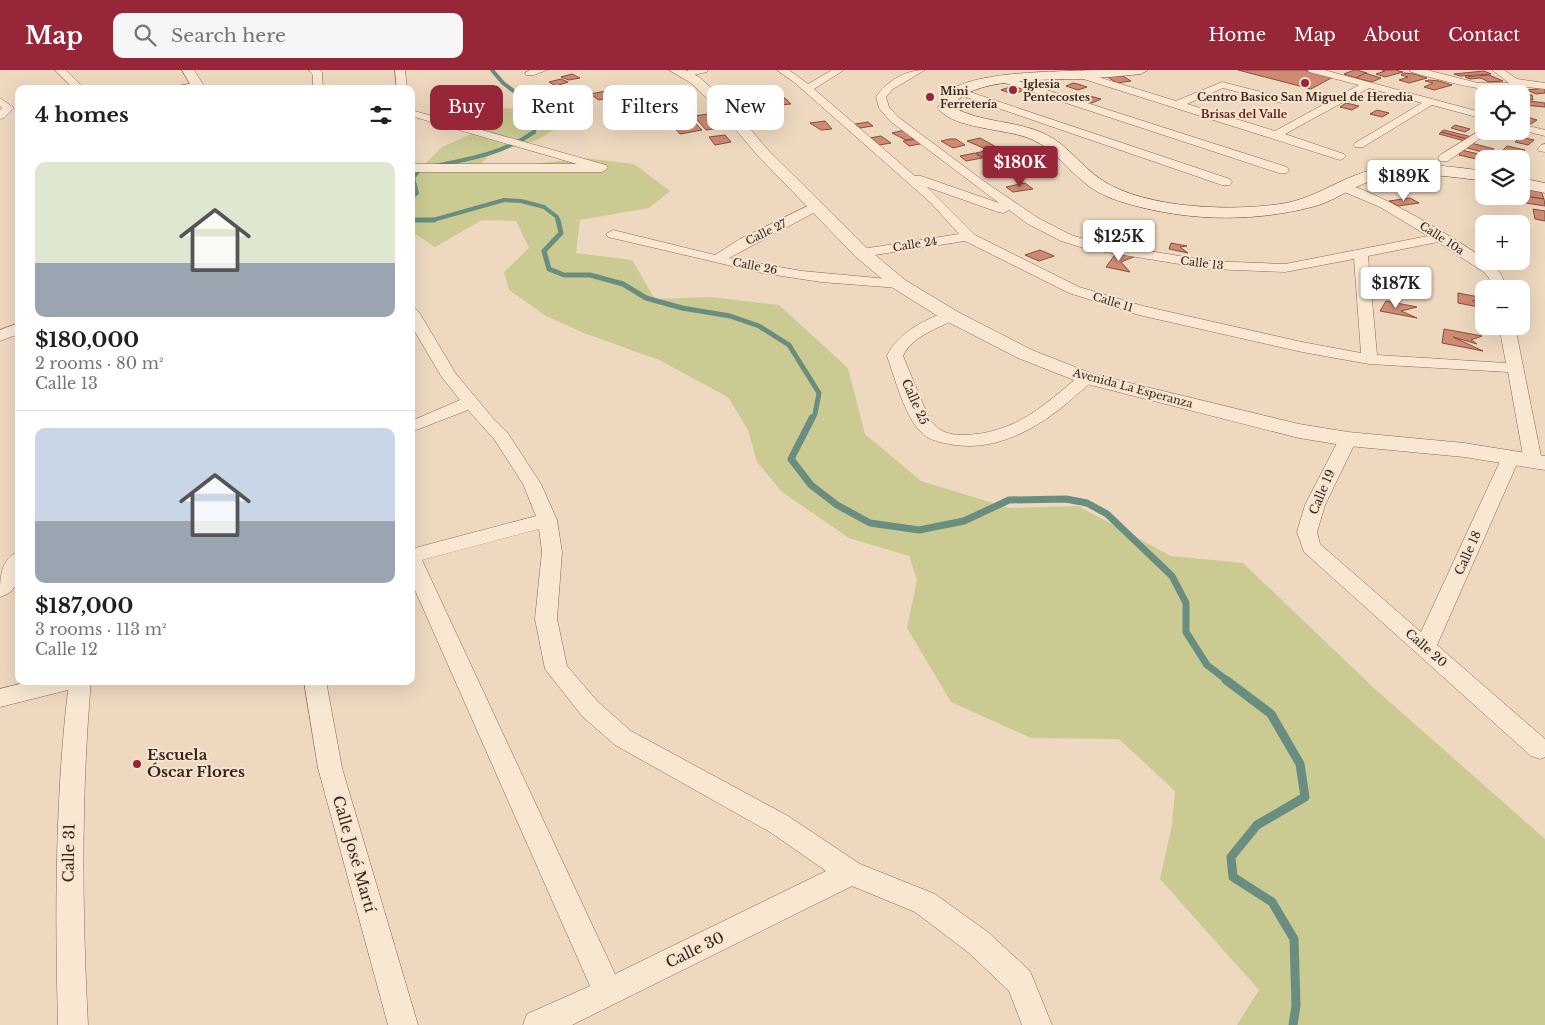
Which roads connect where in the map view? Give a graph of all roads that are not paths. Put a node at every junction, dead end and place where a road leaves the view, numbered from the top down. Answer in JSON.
{"nodes":[{"id":1,"x":60,"y":70,"type":"edge"},
{"id":2,"x":188,"y":70,"type":"edge"},
{"id":3,"x":314,"y":70,"type":"edge"},
{"id":4,"x":400,"y":70,"type":"edge"},
{"id":5,"x":542,"y":70,"type":"edge"},
{"id":6,"x":782,"y":70,"type":"edge"},
{"id":7,"x":839,"y":70,"type":"edge"},
{"id":8,"x":920,"y":70,"type":"edge"},
{"id":9,"x":1141,"y":70,"type":"edge"},
{"id":10,"x":1313,"y":70,"type":"edge"},
{"id":11,"x":1415,"y":70,"type":"edge"},
{"id":12,"x":1497,"y":70,"type":"edge"},
{"id":13,"x":688,"y":71,"type":"edge"},
{"id":14,"x":530,"y":73,"type":"dead end"},
{"id":15,"x":1081,"y":75,"type":"junction"},
{"id":16,"x":1006,"y":80,"type":"junction"},
{"id":17,"x":1514,"y":82,"type":"junction"},
{"id":18,"x":1369,"y":84,"type":"junction"},
{"id":19,"x":76,"y":85,"type":"edge"},
{"id":20,"x":198,"y":85,"type":"edge"},
{"id":21,"x":318,"y":85,"type":"edge"},
{"id":22,"x":402,"y":85,"type":"edge"},
{"id":23,"x":1545,"y":86,"type":"edge"},
{"id":24,"x":807,"y":89,"type":"junction"},
{"id":25,"x":958,"y":91,"type":"junction"},
{"id":26,"x":1280,"y":100,"type":"dead end"},
{"id":27,"x":0,"y":101,"type":"edge"},
{"id":28,"x":1432,"y":101,"type":"junction"},
{"id":29,"x":1176,"y":105,"type":"junction"},
{"id":30,"x":1475,"y":113,"type":"edge"},
{"id":31,"x":415,"y":114,"type":"edge"},
{"id":32,"x":0,"y":116,"type":"edge"},
{"id":33,"x":1530,"y":129,"type":"edge"},
{"id":34,"x":1545,"y":133,"type":"edge"},
{"id":35,"x":1276,"y":135,"type":"junction"},
{"id":36,"x":1475,"y":137,"type":"edge"},
{"id":37,"x":1359,"y":145,"type":"dead end"},
{"id":38,"x":1340,"y":156,"type":"dead end"},
{"id":39,"x":1444,"y":158,"type":"dead end"},
{"id":40,"x":415,"y":168,"type":"edge"},
{"id":41,"x":1283,"y":170,"type":"dead end"},
{"id":42,"x":906,"y":175,"type":"junction"},
{"id":43,"x":1475,"y":175,"type":"edge"},
{"id":44,"x":1226,"y":182,"type":"dead end"},
{"id":45,"x":1530,"y":185,"type":"edge"},
{"id":46,"x":1346,"y":188,"type":"junction"},
{"id":47,"x":1545,"y":188,"type":"edge"},
{"id":48,"x":816,"y":206,"type":"junction"},
{"id":49,"x":1032,"y":221,"type":"junction"},
{"id":50,"x":613,"y":234,"type":"dead end"},
{"id":51,"x":968,"y":236,"type":"junction"},
{"id":52,"x":1441,"y":237,"type":"junction"},
{"id":53,"x":862,"y":253,"type":"junction"},
{"id":54,"x":1360,"y":253,"type":"junction"},
{"id":55,"x":717,"y":258,"type":"junction"},
{"id":56,"x":1497,"y":280,"type":"edge"},
{"id":57,"x":899,"y":284,"type":"junction"},
{"id":58,"x":951,"y":316,"type":"junction"},
{"id":59,"x":415,"y":319,"type":"edge"},
{"id":60,"x":15,"y":330,"type":"edge"},
{"id":61,"x":1509,"y":335,"type":"edge"},
{"id":62,"x":0,"y":336,"type":"edge"},
{"id":63,"x":1369,"y":359,"type":"junction"},
{"id":64,"x":1516,"y":368,"type":"junction"},
{"id":65,"x":1086,"y":378,"type":"junction"},
{"id":66,"x":471,"y":402,"type":"junction"},
{"id":67,"x":415,"y":425,"type":"edge"},
{"id":68,"x":1348,"y":439,"type":"junction"},
{"id":69,"x":1511,"y":458,"type":"junction"},
{"id":70,"x":1539,"y":462,"type":"edge"},
{"id":71,"x":547,"y":520,"type":"junction"},
{"id":72,"x":1311,"y":547,"type":"joint"},
{"id":73,"x":415,"y":556,"type":"edge"},
{"id":74,"x":415,"y":566,"type":"edge"},
{"id":75,"x":15,"y":567,"type":"edge"},
{"id":76,"x":0,"y":588,"type":"edge"},
{"id":77,"x":1425,"y":648,"type":"junction"},
{"id":78,"x":53,"y":685,"type":"edge"},
{"id":79,"x":80,"y":685,"type":"edge"},
{"id":80,"x":316,"y":685,"type":"edge"},
{"id":81,"x":0,"y":698,"type":"edge"},
{"id":82,"x":1540,"y":749,"type":"dead end"},
{"id":83,"x":851,"y":873,"type":"junction"},
{"id":84,"x":608,"y":993,"type":"junction"},
{"id":85,"x":73,"y":1025,"type":"edge"},
{"id":86,"x":403,"y":1025,"type":"edge"},
{"id":87,"x":538,"y":1025,"type":"edge"},
{"id":88,"x":1037,"y":1025,"type":"edge"}],
"edges":[{"from":1,"to":19,"type":"street"},
{"from":2,"to":20,"type":"street"},
{"from":3,"to":21,"type":"street"},
{"from":4,"to":22,"type":"street"},
{"from":5,"to":14,"type":"street"},
{"from":6,"to":24,"type":"street","name":"Calle 11"},
{"from":7,"to":24,"type":"street"},
{"from":8,"to":49,"type":"street","name":"Calle 13"},
{"from":9,"to":15,"type":"main road"},
{"from":10,"to":18,"type":"street"},
{"from":11,"to":17,"type":"street"},
{"from":12,"to":17,"type":"street"},
{"from":13,"to":48,"type":"street","name":"Avenida La Esperanza"},
{"from":15,"to":16,"type":"main road"},
{"from":15,"to":29,"type":"street"},
{"from":16,"to":25,"type":"main road"},
{"from":16,"to":41,"type":"street"},
{"from":17,"to":23,"type":"street"},
{"from":18,"to":28,"type":"street"},
{"from":18,"to":35,"type":"street"},
{"from":24,"to":42,"type":"street","name":"Calle 11"},
{"from":25,"to":44,"type":"street"},
{"from":25,"to":46,"type":"main road"},
{"from":26,"to":29,"type":"street"},
{"from":27,"to":32,"type":"street"},
{"from":28,"to":30,"type":"street"},
{"from":28,"to":37,"type":"street"},
{"from":29,"to":35,"type":"street"},
{"from":31,"to":40,"type":"street"},
{"from":33,"to":34,"type":"street"},
{"from":35,"to":38,"type":"street"},
{"from":36,"to":39,"type":"street"},
{"from":42,"to":49,"type":"street"},
{"from":42,"to":51,"type":"street","name":"Calle 11"},
{"from":43,"to":46,"type":"main road"},
{"from":45,"to":47,"type":"main road"},
{"from":46,"to":52,"type":"street","name":"Calle 10a"},
{"from":48,"to":53,"type":"street","name":"Avenida La Esperanza"},
{"from":48,"to":55,"type":"street","name":"Calle 27"},
{"from":49,"to":54,"type":"street","name":"Calle 13"},
{"from":50,"to":55,"type":"street","name":"Calle 26"},
{"from":51,"to":53,"type":"street","name":"Calle 24"},
{"from":51,"to":63,"type":"street","name":"Calle 11"},
{"from":52,"to":54,"type":"street","name":"Calle 13"},
{"from":52,"to":56,"type":"street","name":"Calle 10a"},
{"from":53,"to":57,"type":"street","name":"Avenida La Esperanza"},
{"from":54,"to":63,"type":"street"},
{"from":55,"to":57,"type":"street","name":"Calle 26"},
{"from":57,"to":58,"type":"street","name":"Avenida La Esperanza"},
{"from":58,"to":65,"type":"street","name":"Avenida La Esperanza"},
{"from":58,"to":65,"type":"street","name":"Calle 25"},
{"from":59,"to":66,"type":"street"},
{"from":60,"to":62,"type":"street"},
{"from":61,"to":64,"type":"street"},
{"from":63,"to":64,"type":"street","name":"Calle 11"},
{"from":64,"to":70,"type":"street"},
{"from":65,"to":68,"type":"street","name":"Avenida La Esperanza"},
{"from":66,"to":67,"type":"street"},
{"from":66,"to":71,"type":"street"},
{"from":68,"to":69,"type":"street","name":"Avenida La Esperanza"},
{"from":68,"to":72,"type":"street","name":"Calle 19"},
{"from":69,"to":70,"type":"street","name":"Avenida La Esperanza"},
{"from":69,"to":77,"type":"street","name":"Calle 18"},
{"from":71,"to":73,"type":"street"},
{"from":71,"to":83,"type":"street"},
{"from":72,"to":77,"type":"street","name":"Calle 20"},
{"from":74,"to":84,"type":"street"},
{"from":75,"to":76,"type":"street"},
{"from":77,"to":82,"type":"street","name":"Calle 20"},
{"from":78,"to":81,"type":"street"},
{"from":79,"to":85,"type":"street","name":"Calle 31"},
{"from":80,"to":86,"type":"street","name":"Calle José Martí"},
{"from":83,"to":84,"type":"street","name":"Calle 30"},
{"from":83,"to":88,"type":"street"},
{"from":84,"to":87,"type":"street","name":"Calle 30"}]}
